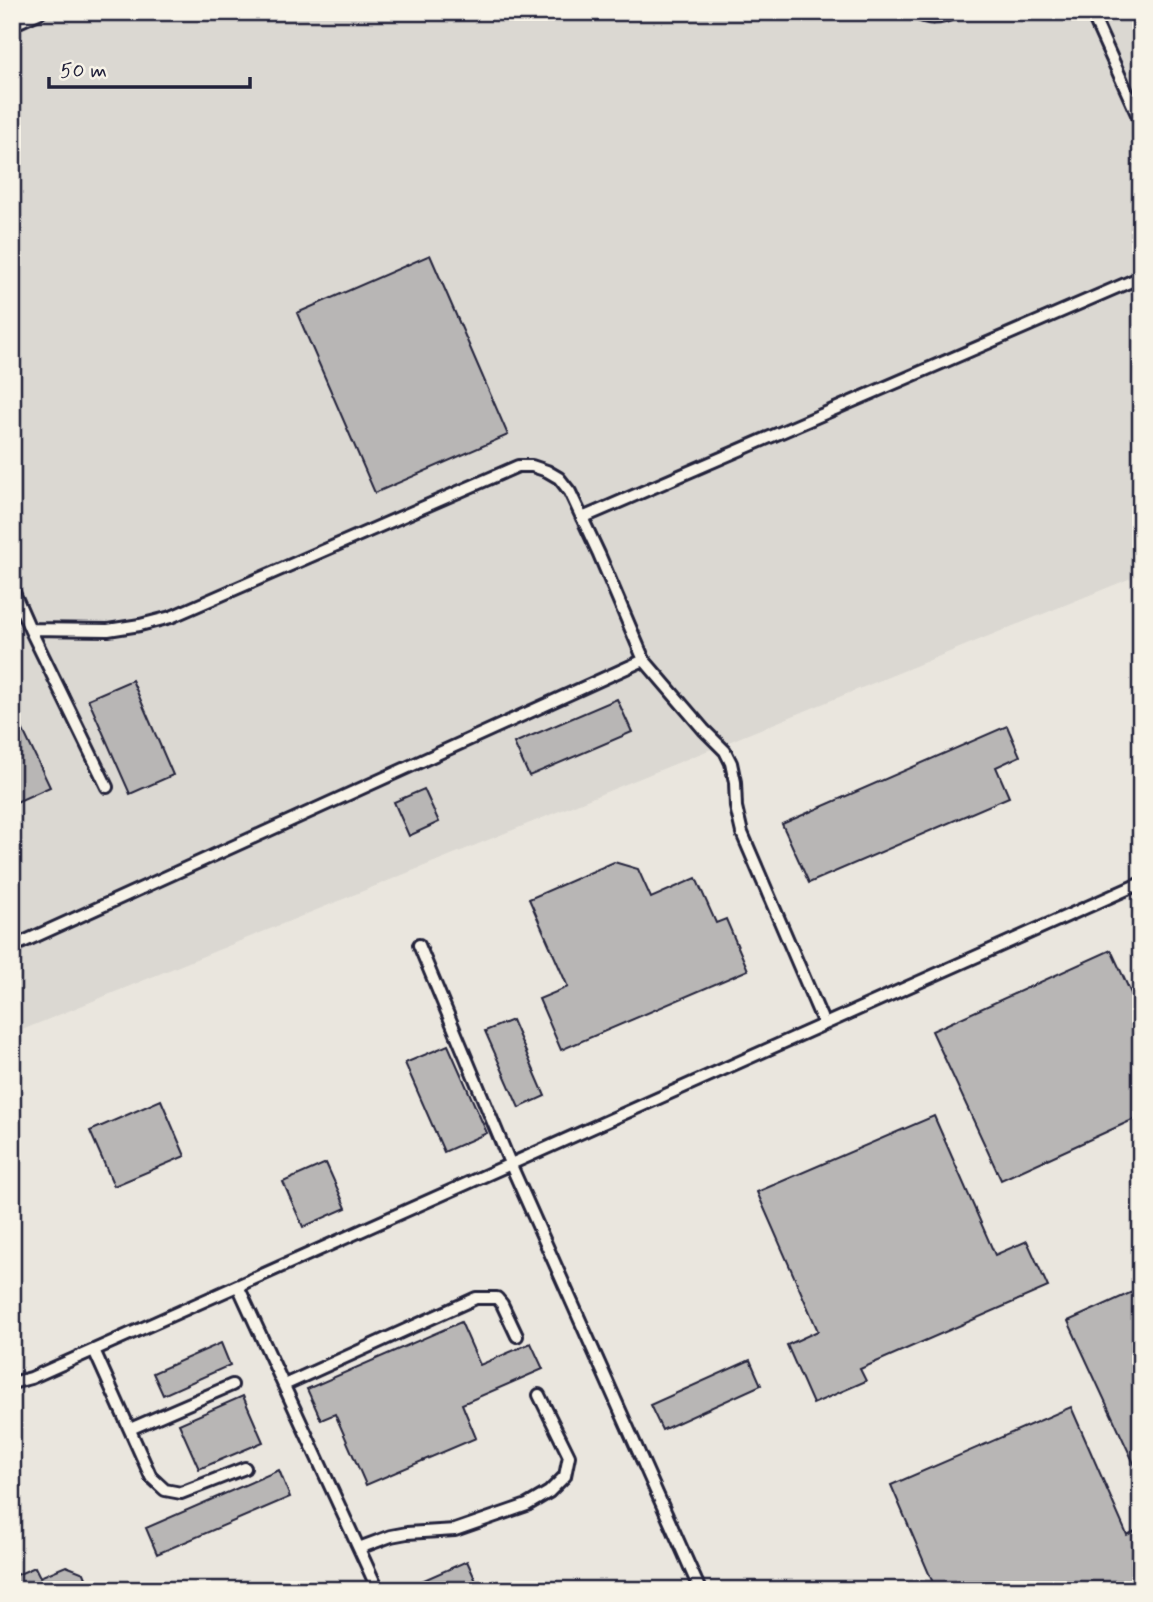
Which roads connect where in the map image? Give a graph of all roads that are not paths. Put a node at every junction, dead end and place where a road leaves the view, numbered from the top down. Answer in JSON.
{"nodes":[{"id":1,"x":41,"y":12,"type":"edge"},
{"id":2,"x":915,"y":12,"type":"edge"},
{"id":3,"x":955,"y":12,"type":"edge"},
{"id":4,"x":1091,"y":12,"type":"edge"},
{"id":5,"x":12,"y":25,"type":"edge"},
{"id":6,"x":1141,"y":123,"type":"edge"},
{"id":7,"x":1141,"y":277,"type":"edge"},
{"id":8,"x":582,"y":518,"type":"junction"},
{"id":9,"x":12,"y":588,"type":"edge"},
{"id":10,"x":30,"y":629,"type":"junction"},
{"id":11,"x":644,"y":660,"type":"junction"},
{"id":12,"x":107,"y":787,"type":"dead end"},
{"id":13,"x":1141,"y":883,"type":"edge"},
{"id":14,"x":419,"y":945,"type":"dead end"},
{"id":15,"x":12,"y":947,"type":"edge"},
{"id":16,"x":824,"y":1024,"type":"junction"},
{"id":17,"x":510,"y":1163,"type":"junction"},
{"id":18,"x":238,"y":1286,"type":"junction"},
{"id":19,"x":517,"y":1336,"type":"dead end"},
{"id":20,"x":94,"y":1350,"type":"junction"},
{"id":21,"x":12,"y":1383,"type":"edge"},
{"id":22,"x":232,"y":1385,"type":"dead end"},
{"id":23,"x":284,"y":1385,"type":"junction"},
{"id":24,"x":539,"y":1395,"type":"dead end"},
{"id":25,"x":130,"y":1429,"type":"junction"},
{"id":26,"x":245,"y":1468,"type":"dead end"},
{"id":27,"x":359,"y":1548,"type":"junction"},
{"id":28,"x":378,"y":1590,"type":"edge"},
{"id":29,"x":700,"y":1590,"type":"edge"}],
"edges":[{"from":1,"to":5,"type":"lane"},
{"from":2,"to":3,"type":"lane"},
{"from":4,"to":6,"type":"lane"},
{"from":7,"to":8,"type":"lane"},
{"from":8,"to":10,"type":"lane"},
{"from":8,"to":11,"type":"lane"},
{"from":9,"to":10,"type":"lane"},
{"from":10,"to":12,"type":"lane"},
{"from":11,"to":15,"type":"lane"},
{"from":11,"to":16,"type":"lane"},
{"from":13,"to":16,"type":"lane"},
{"from":14,"to":17,"type":"lane"},
{"from":16,"to":17,"type":"lane"},
{"from":17,"to":18,"type":"lane"},
{"from":17,"to":29,"type":"lane"},
{"from":18,"to":20,"type":"lane"},
{"from":18,"to":23,"type":"lane"},
{"from":19,"to":23,"type":"lane"},
{"from":20,"to":21,"type":"lane"},
{"from":20,"to":25,"type":"lane"},
{"from":22,"to":25,"type":"lane"},
{"from":23,"to":27,"type":"lane"},
{"from":24,"to":27,"type":"lane"},
{"from":25,"to":26,"type":"lane"},
{"from":27,"to":28,"type":"lane"}]}
